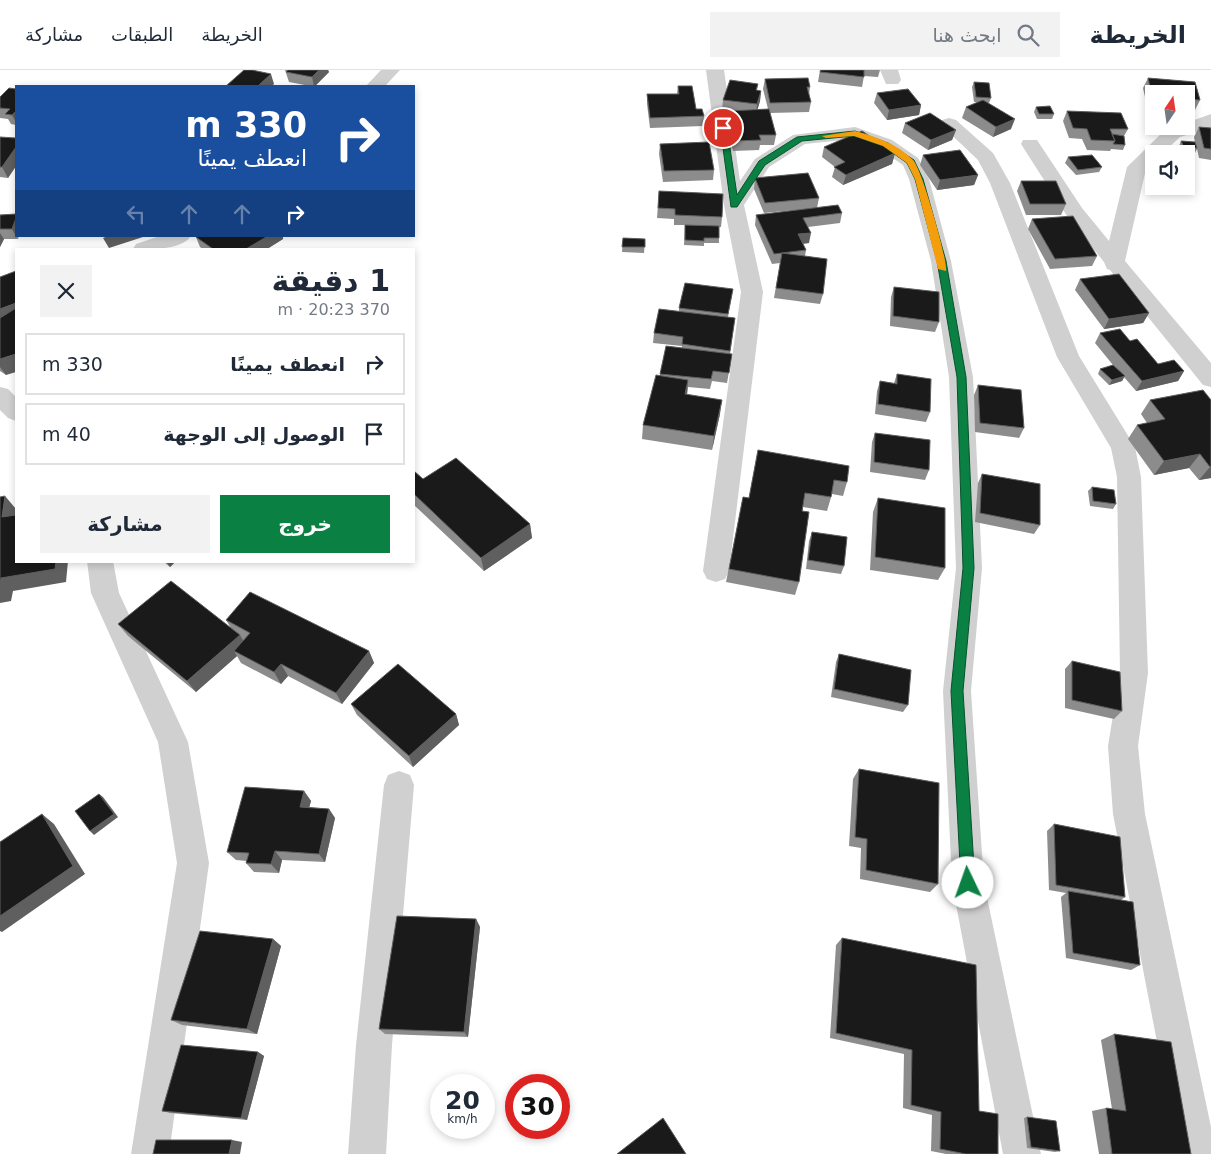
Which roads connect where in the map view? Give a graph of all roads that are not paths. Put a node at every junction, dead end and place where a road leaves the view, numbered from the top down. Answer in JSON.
{"nodes":[{"id":1,"x":391,"y":70,"type":"edge"},
{"id":2,"x":715,"y":70,"type":"edge"},
{"id":3,"x":376,"y":85,"type":"edge"},
{"id":4,"x":1211,"y":119,"type":"edge"},
{"id":5,"x":949,"y":124,"type":"edge"},
{"id":6,"x":1030,"y":144,"type":"dead end"},
{"id":7,"x":734,"y":205,"type":"junction"},
{"id":8,"x":178,"y":237,"type":"edge"},
{"id":9,"x":146,"y":248,"type":"edge"},
{"id":10,"x":1114,"y":264,"type":"junction"},
{"id":11,"x":1211,"y":379,"type":"edge"},
{"id":12,"x":0,"y":395,"type":"edge"},
{"id":13,"x":15,"y":411,"type":"edge"},
{"id":14,"x":100,"y":563,"type":"edge"},
{"id":15,"x":716,"y":571,"type":"dead end"},
{"id":16,"x":399,"y":785,"type":"dead end"},
{"id":17,"x":150,"y":1154,"type":"edge"},
{"id":18,"x":367,"y":1154,"type":"edge"},
{"id":19,"x":1022,"y":1154,"type":"edge"},
{"id":20,"x":1203,"y":1154,"type":"edge"}],
"edges":[{"from":1,"to":3,"type":"street"},
{"from":2,"to":7,"type":"street"},
{"from":4,"to":10,"type":"street"},
{"from":5,"to":20,"type":"street"},
{"from":6,"to":10,"type":"street"},
{"from":7,"to":15,"type":"street"},
{"from":7,"to":19,"type":"street"},
{"from":8,"to":9,"type":"street"},
{"from":10,"to":11,"type":"street"},
{"from":12,"to":13,"type":"street"},
{"from":14,"to":17,"type":"street"},
{"from":16,"to":18,"type":"street"}]}
